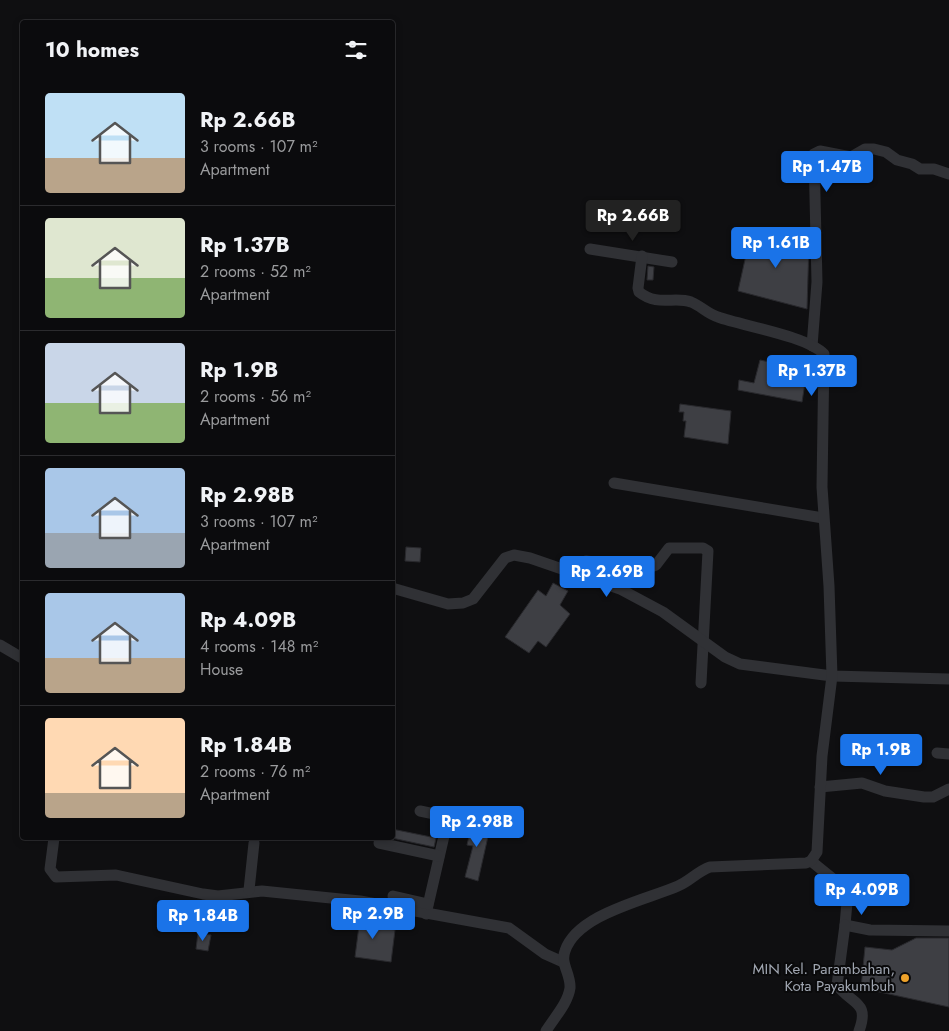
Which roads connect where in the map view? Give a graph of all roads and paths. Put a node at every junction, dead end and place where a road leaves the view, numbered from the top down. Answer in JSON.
{"nodes":[{"id":1,"x":949,"y":174,"type":"edge"},
{"id":2,"x":590,"y":249,"type":"dead end"},
{"id":3,"x":642,"y":256,"type":"junction"},
{"id":4,"x":672,"y":262,"type":"dead end"},
{"id":5,"x":812,"y":346,"type":"junction"},
{"id":6,"x":614,"y":483,"type":"dead end"},
{"id":7,"x":823,"y":518,"type":"junction"},
{"id":8,"x":586,"y":561,"type":"dead end"},
{"id":9,"x":395,"y":589,"type":"edge"},
{"id":10,"x":702,"y":638,"type":"junction"},
{"id":11,"x":0,"y":645,"type":"edge"},
{"id":12,"x":20,"y":657,"type":"edge"},
{"id":13,"x":832,"y":676,"type":"junction"},
{"id":14,"x":949,"y":679,"type":"edge"},
{"id":15,"x":701,"y":682,"type":"dead end"},
{"id":16,"x":820,"y":787,"type":"junction"},
{"id":17,"x":949,"y":789,"type":"edge"},
{"id":18,"x":420,"y":811,"type":"dead end"},
{"id":19,"x":54,"y":840,"type":"edge"},
{"id":20,"x":378,"y":842,"type":"dead end"},
{"id":21,"x":254,"y":843,"type":"dead end"},
{"id":22,"x":439,"y":856,"type":"junction"},
{"id":23,"x":811,"y":861,"type":"junction"},
{"id":24,"x":249,"y":890,"type":"junction"},
{"id":25,"x":848,"y":890,"type":"junction"},
{"id":26,"x":393,"y":896,"type":"dead end"},
{"id":27,"x":901,"y":897,"type":"dead end"},
{"id":28,"x":427,"y":909,"type":"junction"},
{"id":29,"x":845,"y":925,"type":"junction"},
{"id":30,"x":949,"y":931,"type":"edge"},
{"id":31,"x":563,"y":962,"type":"junction"},
{"id":32,"x":546,"y":1031,"type":"edge"},
{"id":33,"x":859,"y":1031,"type":"edge"}],
"edges":[{"from":1,"to":5,"type":"street"},
{"from":2,"to":3,"type":"street"},
{"from":3,"to":4,"type":"street"},
{"from":3,"to":5,"type":"street"},
{"from":5,"to":7,"type":"street"},
{"from":6,"to":7,"type":"street"},
{"from":7,"to":13,"type":"street"},
{"from":8,"to":10,"type":"street"},
{"from":9,"to":10,"type":"street"},
{"from":10,"to":13,"type":"street"},
{"from":10,"to":15,"type":"street"},
{"from":11,"to":12,"type":"street"},
{"from":13,"to":14,"type":"street"},
{"from":13,"to":16,"type":"street"},
{"from":16,"to":17,"type":"street"},
{"from":16,"to":23,"type":"street"},
{"from":18,"to":22,"type":"street"},
{"from":19,"to":24,"type":"street"},
{"from":20,"to":22,"type":"street"},
{"from":21,"to":24,"type":"street"},
{"from":22,"to":28,"type":"street"},
{"from":23,"to":25,"type":"street"},
{"from":23,"to":31,"type":"street"},
{"from":24,"to":28,"type":"street"},
{"from":25,"to":27,"type":"street"},
{"from":25,"to":29,"type":"street"},
{"from":26,"to":28,"type":"street"},
{"from":28,"to":31,"type":"street"},
{"from":29,"to":30,"type":"street"},
{"from":29,"to":33,"type":"street"},
{"from":31,"to":32,"type":"street"}]}
